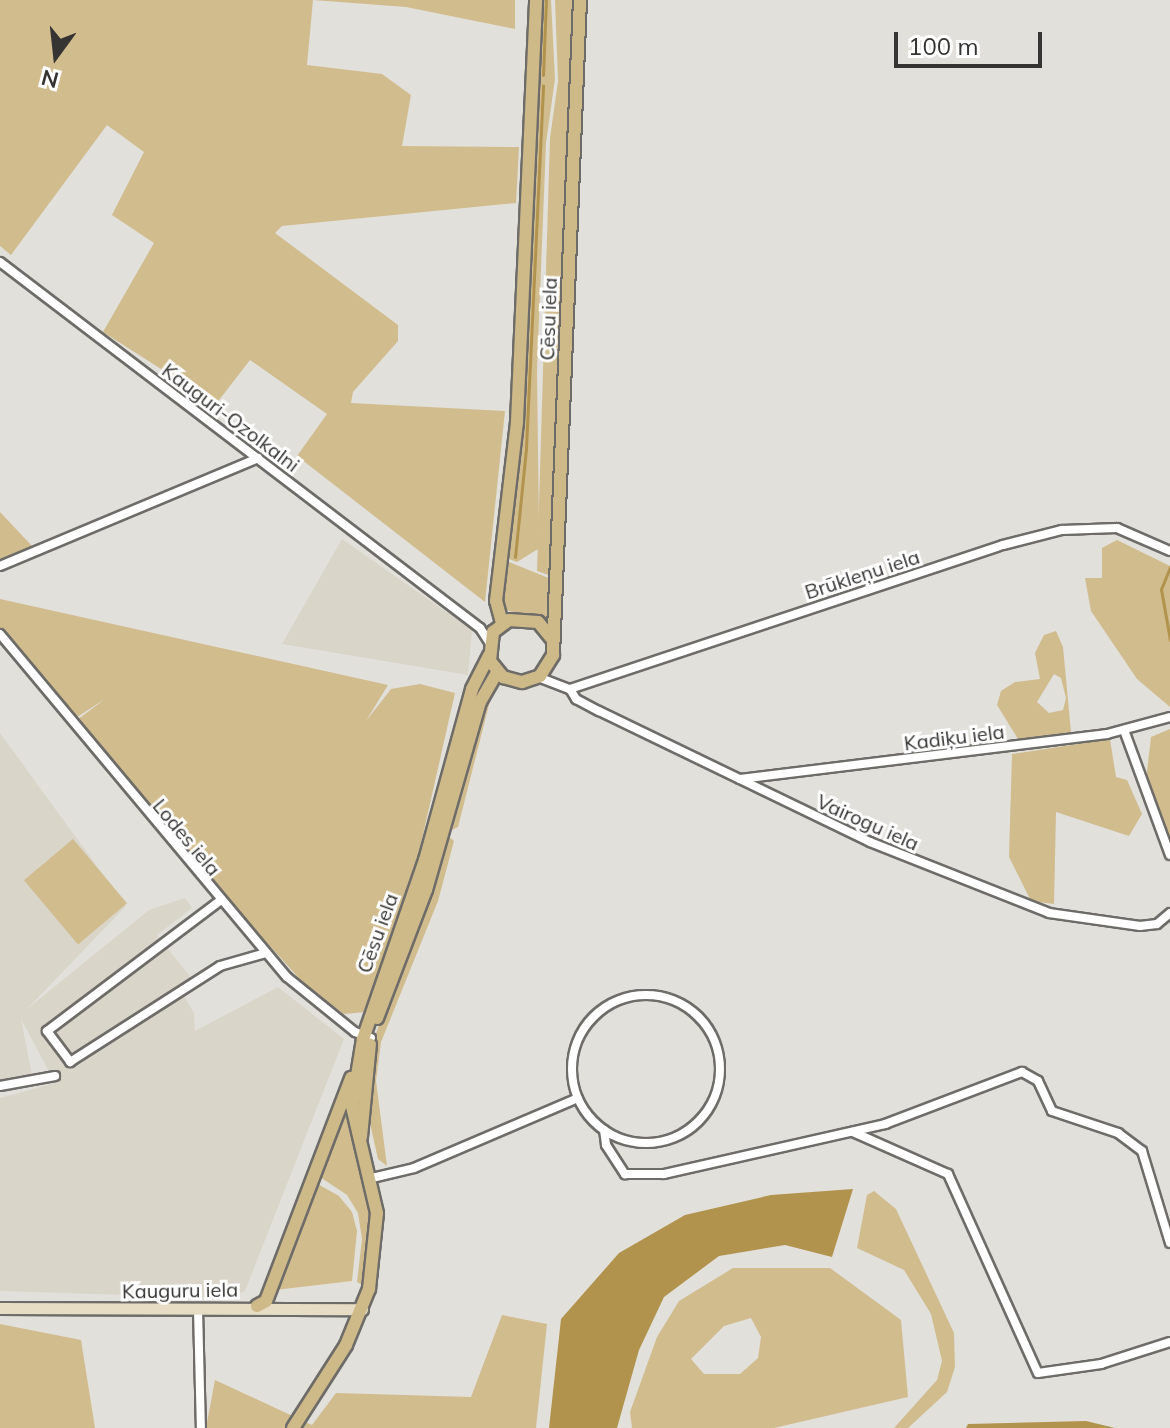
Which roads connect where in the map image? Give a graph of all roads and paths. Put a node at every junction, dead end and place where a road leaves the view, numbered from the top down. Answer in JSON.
{"nodes":[{"id":1,"x":536,"y":0,"type":"edge"},
{"id":2,"x":580,"y":0,"type":"edge"},
{"id":3,"x":0,"y":262,"type":"edge"},
{"id":4,"x":258,"y":458,"type":"junction"},
{"id":5,"x":1170,"y":551,"type":"edge"},
{"id":6,"x":0,"y":566,"type":"edge"},
{"id":7,"x":441,"y":599,"type":"junction"},
{"id":8,"x":499,"y":626,"type":"junction"},
{"id":9,"x":0,"y":634,"type":"edge"},
{"id":10,"x":552,"y":639,"type":"junction"},
{"id":11,"x":489,"y":642,"type":"junction"},
{"id":12,"x":489,"y":655,"type":"junction"},
{"id":13,"x":548,"y":668,"type":"junction"},
{"id":14,"x":497,"y":672,"type":"junction"},
{"id":15,"x":538,"y":677,"type":"junction"},
{"id":16,"x":568,"y":689,"type":"junction"},
{"id":17,"x":1170,"y":717,"type":"edge"},
{"id":18,"x":1124,"y":730,"type":"junction"},
{"id":19,"x":740,"y":779,"type":"junction"},
{"id":20,"x":1170,"y":855,"type":"edge"},
{"id":21,"x":221,"y":900,"type":"junction"},
{"id":22,"x":1170,"y":913,"type":"edge"},
{"id":23,"x":266,"y":953,"type":"junction"},
{"id":24,"x":368,"y":1037,"type":"junction"},
{"id":25,"x":360,"y":1057,"type":"junction"},
{"id":26,"x":55,"y":1076,"type":"dead end"},
{"id":27,"x":0,"y":1086,"type":"edge"},
{"id":28,"x":578,"y":1098,"type":"junction"},
{"id":29,"x":604,"y":1130,"type":"junction"},
{"id":30,"x":853,"y":1131,"type":"junction"},
{"id":31,"x":361,"y":1137,"type":"junction"},
{"id":32,"x":372,"y":1178,"type":"junction"},
{"id":33,"x":1170,"y":1243,"type":"edge"},
{"id":34,"x":257,"y":1306,"type":"junction"},
{"id":35,"x":0,"y":1308,"type":"edge"},
{"id":36,"x":198,"y":1309,"type":"junction"},
{"id":37,"x":362,"y":1309,"type":"junction"},
{"id":38,"x":1170,"y":1342,"type":"edge"},
{"id":39,"x":201,"y":1428,"type":"edge"},
{"id":40,"x":293,"y":1428,"type":"edge"}],
"edges":[{"from":1,"to":8,"type":"main road","name":"Cēsu iela"},
{"from":2,"to":10,"type":"main road","name":"Cēsu iela"},
{"from":3,"to":4,"type":"street","name":"Kauguri-Ozolkalni"},
{"from":4,"to":6,"type":"street"},
{"from":4,"to":7,"type":"street","name":"Kauguri-Ozolkalni"},
{"from":5,"to":16,"type":"street","name":"Brūkleņu iela"},
{"from":7,"to":8,"type":"street"},
{"from":7,"to":11,"type":"street"},
{"from":8,"to":10,"type":"main road"},
{"from":8,"to":11,"type":"main road","name":"Cēsu iela"},
{"from":9,"to":21,"type":"street","name":"Lodes iela"},
{"from":10,"to":13,"type":"main road","name":"Cēsu iela"},
{"from":11,"to":12,"type":"main road","name":"Cēsu iela"},
{"from":12,"to":14,"type":"main road","name":"Cēsu iela"},
{"from":12,"to":24,"type":"main road","name":"Cēsu iela"},
{"from":13,"to":15,"type":"main road"},
{"from":13,"to":16,"type":"street"},
{"from":14,"to":15,"type":"main road"},
{"from":14,"to":24,"type":"main road","name":"Cēsu iela"},
{"from":15,"to":16,"type":"street"},
{"from":16,"to":19,"type":"street","name":"Vairogu iela"},
{"from":17,"to":18,"type":"street","name":"Kadiķu iela"},
{"from":18,"to":19,"type":"street","name":"Kadiķu iela"},
{"from":18,"to":20,"type":"street"},
{"from":19,"to":22,"type":"street","name":"Vairogu iela"},
{"from":21,"to":23,"type":"street","name":"Lodes iela"},
{"from":21,"to":23,"type":"street"},
{"from":23,"to":24,"type":"street","name":"Lodes iela"},
{"from":24,"to":25,"type":"main road","name":"Cēsu iela"},
{"from":24,"to":31,"type":"main road","name":"Cēsu iela"},
{"from":25,"to":31,"type":"main road","name":"Cēsu iela"},
{"from":25,"to":34,"type":"main road"},
{"from":26,"to":27,"type":"street"},
{"from":28,"to":29,"type":"street"},
{"from":28,"to":29,"type":"street"},
{"from":28,"to":32,"type":"street"},
{"from":29,"to":30,"type":"street"},
{"from":30,"to":33,"type":"street"},
{"from":30,"to":38,"type":"street"},
{"from":31,"to":32,"type":"main road","name":"Cēsu iela"},
{"from":32,"to":37,"type":"main road","name":"Cēsu iela"},
{"from":34,"to":36,"type":"main road","name":"Kauguru iela"},
{"from":34,"to":37,"type":"main road","name":"Kauguru iela"},
{"from":35,"to":36,"type":"main road","name":"Kauguru iela"},
{"from":36,"to":39,"type":"street"},
{"from":37,"to":40,"type":"main road","name":"Cēsu iela"}]}
